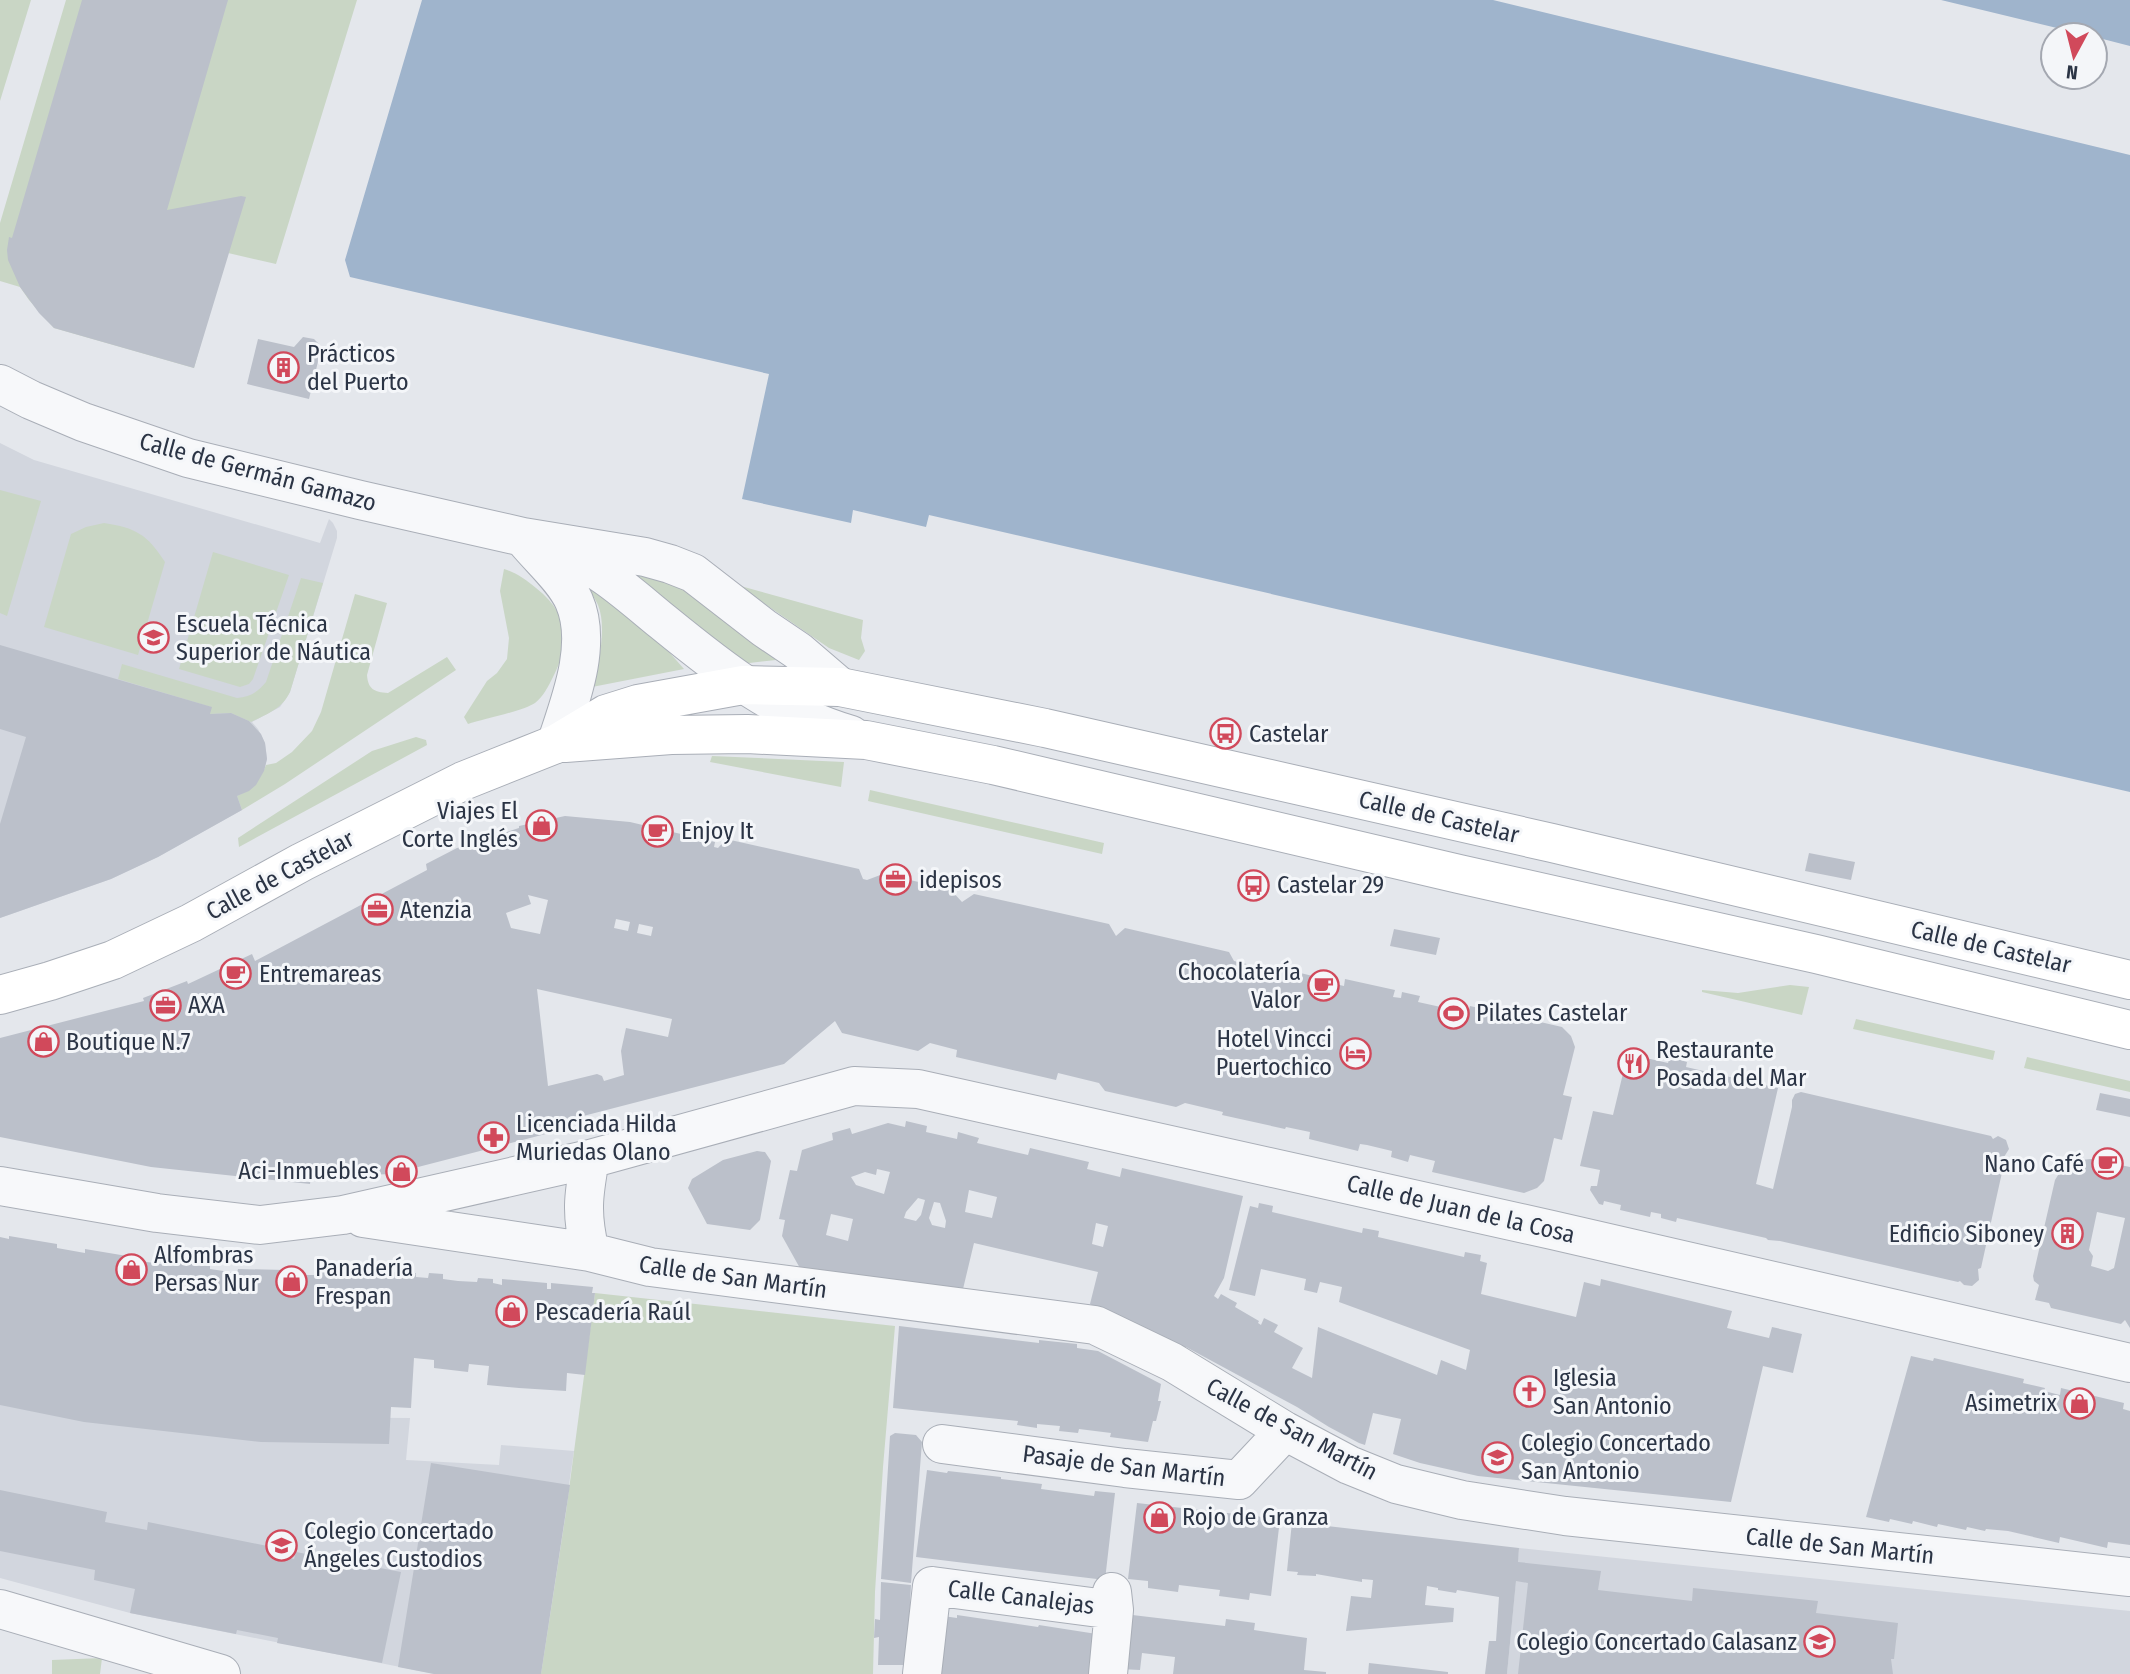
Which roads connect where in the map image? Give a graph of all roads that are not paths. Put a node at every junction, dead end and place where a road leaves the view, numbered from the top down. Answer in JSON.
{"nodes":[{"id":1,"x":0,"y":384,"type":"edge"},
{"id":2,"x":523,"y":537,"type":"junction"},
{"id":3,"x":743,"y":685,"type":"junction"},
{"id":4,"x":840,"y":687,"type":"junction"},
{"id":5,"x":866,"y":740,"type":"junction"},
{"id":6,"x":556,"y":744,"type":"junction"},
{"id":7,"x":2130,"y":980,"type":"edge"},
{"id":8,"x":0,"y":995,"type":"edge"},
{"id":9,"x":2130,"y":1030,"type":"edge"},
{"id":10,"x":590,"y":1159,"type":"junction"},
{"id":11,"x":0,"y":1186,"type":"edge"},
{"id":12,"x":343,"y":1215,"type":"junction"},
{"id":13,"x":590,"y":1252,"type":"junction"},
{"id":14,"x":2130,"y":1363,"type":"edge"},
{"id":15,"x":1285,"y":1431,"type":"junction"},
{"id":16,"x":942,"y":1444,"type":"dead end"},
{"id":17,"x":2130,"y":1577,"type":"edge"},
{"id":18,"x":9,"y":1617,"type":"edge"},
{"id":19,"x":221,"y":1674,"type":"edge"},
{"id":20,"x":922,"y":1674,"type":"edge"},
{"id":21,"x":1108,"y":1674,"type":"edge"}],
"edges":[{"from":1,"to":2,"type":"street","name":"Calle de Germán Gamazo"},
{"from":2,"to":3,"type":"street","name":"Calle de Germán Gamazo"},
{"from":2,"to":4,"type":"street","name":"Calle de Germán Gamazo"},
{"from":2,"to":6,"type":"street"},
{"from":3,"to":4,"type":"main road","name":"Calle de Castelar"},
{"from":3,"to":5,"type":"street","name":"Calle de Castelar"},
{"from":3,"to":6,"type":"main road","name":"Calle de Castelar"},
{"from":4,"to":7,"type":"main road","name":"Calle de Castelar"},
{"from":5,"to":6,"type":"main road","name":"Calle de Castelar"},
{"from":5,"to":9,"type":"main road","name":"Calle de Castelar"},
{"from":6,"to":8,"type":"main road","name":"Calle de Castelar"},
{"from":10,"to":12,"type":"street","name":"Calle de Juan de la Cosa"},
{"from":10,"to":13,"type":"street"},
{"from":10,"to":14,"type":"street","name":"Calle de Juan de la Cosa"},
{"from":11,"to":12,"type":"street"},
{"from":12,"to":13,"type":"street","name":"Calle de San Martín"},
{"from":13,"to":15,"type":"street","name":"Calle de San Martín"},
{"from":15,"to":16,"type":"street","name":"Pasaje de San Martín"},
{"from":15,"to":17,"type":"street","name":"Calle de San Martín"},
{"from":18,"to":19,"type":"street"},
{"from":20,"to":21,"type":"street","name":"Calle Canalejas"}]}
